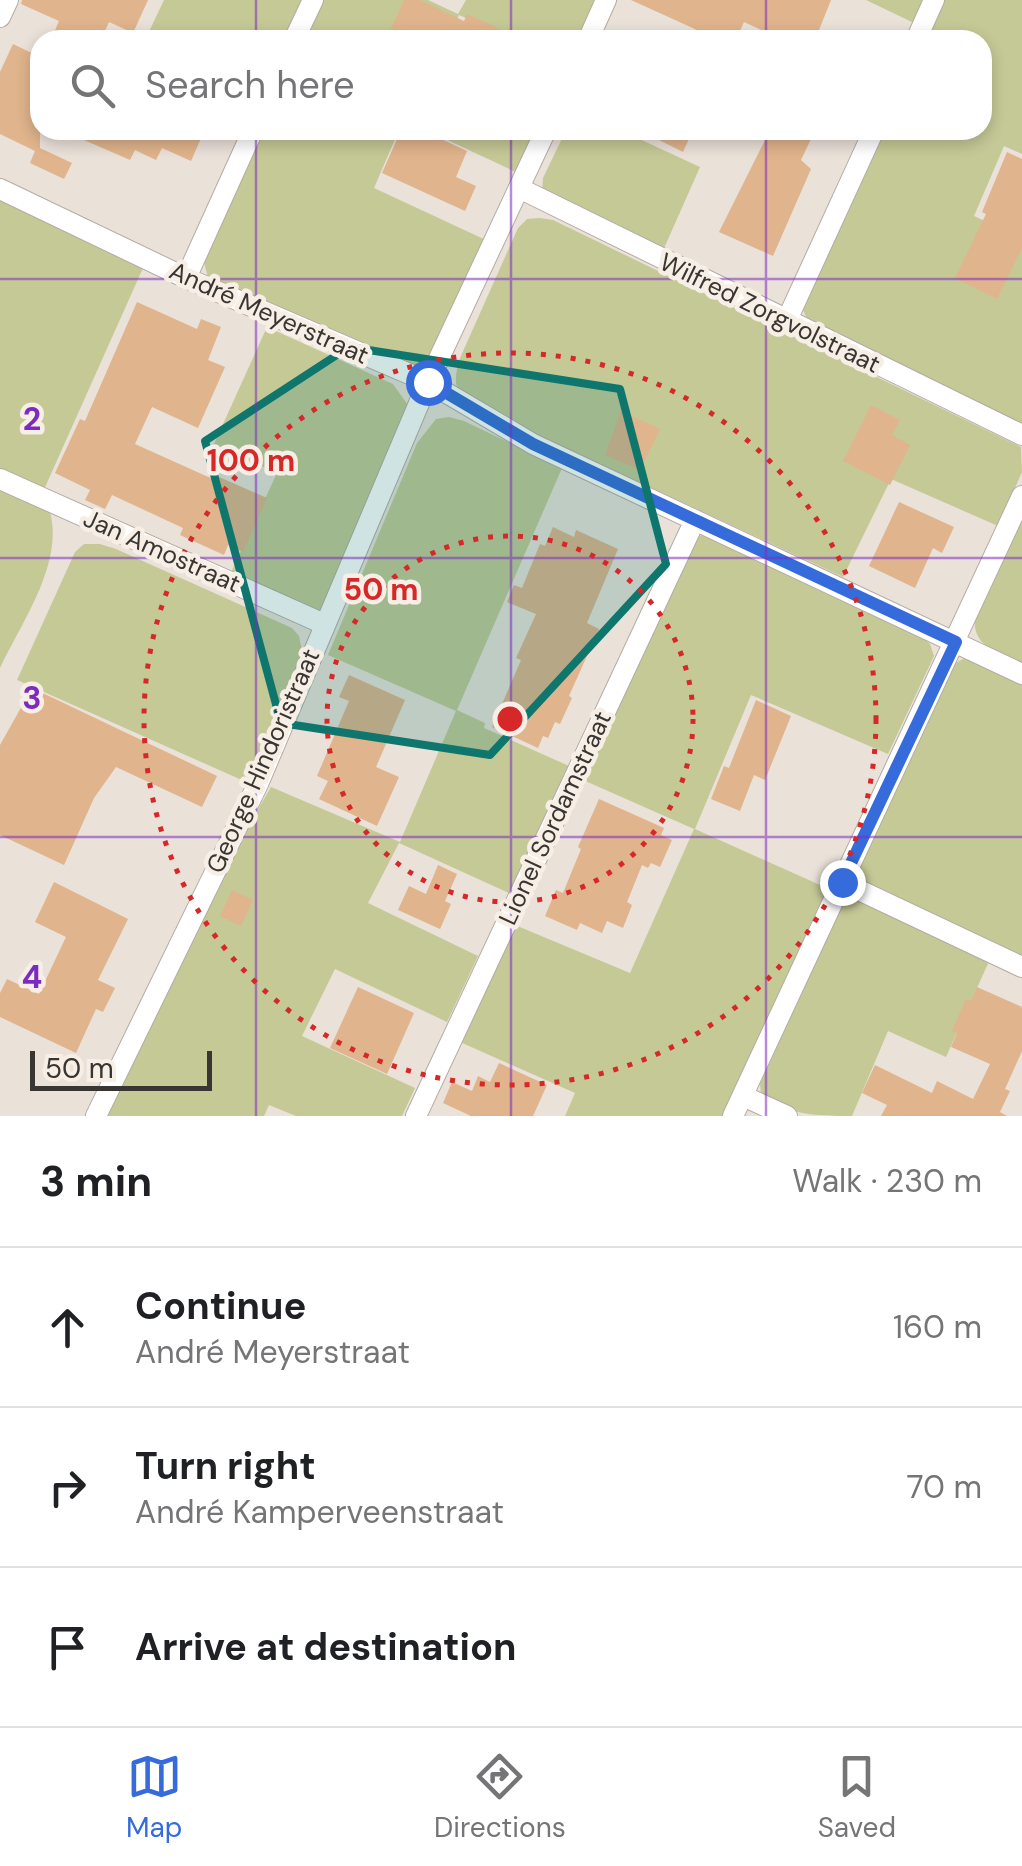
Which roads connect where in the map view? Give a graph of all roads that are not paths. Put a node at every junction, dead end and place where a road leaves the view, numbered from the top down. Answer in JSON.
{"nodes":[{"id":1,"x":8,"y":0,"type":"edge"},
{"id":2,"x":312,"y":0,"type":"edge"},
{"id":3,"x":606,"y":0,"type":"edge"},
{"id":4,"x":934,"y":0,"type":"edge"},
{"id":5,"x":0,"y":16,"type":"edge"},
{"id":6,"x":298,"y":30,"type":"edge"},
{"id":7,"x":592,"y":30,"type":"edge"},
{"id":8,"x":920,"y":30,"type":"edge"},
{"id":9,"x":248,"y":140,"type":"edge"},
{"id":10,"x":541,"y":140,"type":"edge"},
{"id":11,"x":869,"y":140,"type":"edge"},
{"id":12,"x":519,"y":188,"type":"junction"},
{"id":13,"x":0,"y":189,"type":"edge"},
{"id":14,"x":186,"y":278,"type":"junction"},
{"id":15,"x":786,"y":322,"type":"junction"},
{"id":16,"x":428,"y":382,"type":"junction"},
{"id":17,"x":1022,"y":435,"type":"edge"},
{"id":18,"x":0,"y":479,"type":"edge"},
{"id":19,"x":1022,"y":496,"type":"edge"},
{"id":20,"x":695,"y":520,"type":"junction"},
{"id":21,"x":324,"y":624,"type":"junction"},
{"id":22,"x":956,"y":642,"type":"junction"},
{"id":23,"x":1022,"y":674,"type":"edge"},
{"id":24,"x":842,"y":882,"type":"junction"},
{"id":25,"x":1022,"y":967,"type":"edge"},
{"id":26,"x":742,"y":1096,"type":"junction"},
{"id":27,"x":96,"y":1116,"type":"edge"},
{"id":28,"x":416,"y":1116,"type":"edge"},
{"id":29,"x":733,"y":1116,"type":"edge"},
{"id":30,"x":787,"y":1116,"type":"edge"}],
"edges":[{"from":1,"to":5,"type":"street"},
{"from":2,"to":6,"type":"street"},
{"from":3,"to":7,"type":"street"},
{"from":4,"to":8,"type":"street"},
{"from":9,"to":14,"type":"street"},
{"from":10,"to":12,"type":"street","name":"George Hindoristraat"},
{"from":11,"to":15,"type":"street"},
{"from":12,"to":15,"type":"street","name":"Wilfred Zorgvolstraat"},
{"from":12,"to":16,"type":"street","name":"George Hindoristraat"},
{"from":13,"to":14,"type":"street","name":"André Meyerstraat"},
{"from":14,"to":16,"type":"street","name":"André Meyerstraat"},
{"from":15,"to":17,"type":"street","name":"Wilfred Zorgvolstraat"},
{"from":16,"to":20,"type":"street","name":"André Meyerstraat"},
{"from":16,"to":21,"type":"street","name":"George Hindoristraat"},
{"from":18,"to":21,"type":"street","name":"Jan Amostraat"},
{"from":19,"to":22,"type":"street"},
{"from":20,"to":22,"type":"street","name":"André Meyerstraat"},
{"from":20,"to":28,"type":"street","name":"Lionel Sordamstraat"},
{"from":21,"to":27,"type":"street","name":"George Hindoristraat"},
{"from":22,"to":23,"type":"street","name":"André Meyerstraat"},
{"from":22,"to":24,"type":"street"},
{"from":24,"to":25,"type":"street"},
{"from":24,"to":26,"type":"street"},
{"from":26,"to":29,"type":"street"},
{"from":26,"to":30,"type":"street"}]}
